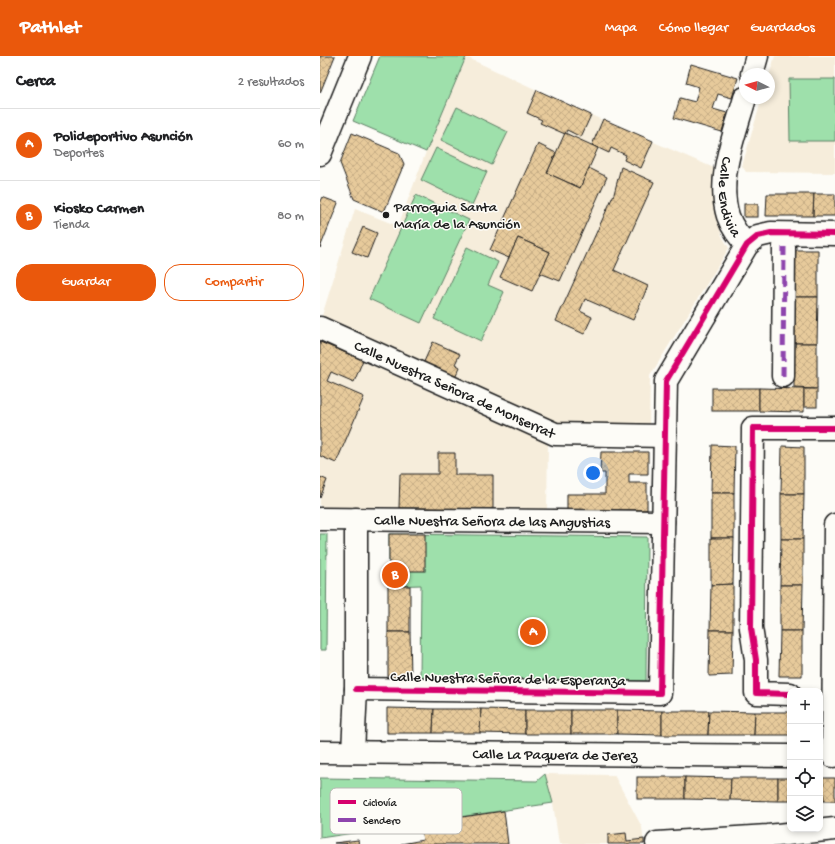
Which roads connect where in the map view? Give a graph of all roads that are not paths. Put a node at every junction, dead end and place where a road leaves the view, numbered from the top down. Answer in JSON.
{"nodes":[{"id":1,"x":360,"y":56,"type":"edge"},
{"id":2,"x":758,"y":56,"type":"edge"},
{"id":3,"x":754,"y":68,"type":"edge"},
{"id":4,"x":744,"y":104,"type":"edge"},
{"id":5,"x":320,"y":154,"type":"edge"},
{"id":6,"x":835,"y":234,"type":"edge"},
{"id":7,"x":747,"y":244,"type":"junction"},
{"id":8,"x":784,"y":246,"type":"dead end"},
{"id":9,"x":320,"y":328,"type":"edge"},
{"id":10,"x":783,"y":376,"type":"dead end"},
{"id":11,"x":835,"y":428,"type":"edge"},
{"id":12,"x":665,"y":436,"type":"junction"},
{"id":13,"x":320,"y":519,"type":"edge"},
{"id":14,"x":356,"y":519,"type":"junction"},
{"id":15,"x":663,"y":522,"type":"junction"},
{"id":16,"x":835,"y":525,"type":"edge"},
{"id":17,"x":356,"y":689,"type":"junction"},
{"id":18,"x":787,"y":694,"type":"edge"},
{"id":19,"x":826,"y":694,"type":"edge"},
{"id":20,"x":320,"y":752,"type":"edge"},
{"id":21,"x":353,"y":752,"type":"junction"},
{"id":22,"x":787,"y":756,"type":"edge"},
{"id":23,"x":829,"y":756,"type":"edge"},
{"id":24,"x":835,"y":830,"type":"edge"},
{"id":25,"x":768,"y":840,"type":"edge"},
{"id":26,"x":702,"y":842,"type":"edge"},
{"id":27,"x":657,"y":843,"type":"edge"}],
"edges":[{"from":1,"to":5,"type":"street"},
{"from":2,"to":3,"type":"street"},
{"from":4,"to":7,"type":"street","name":"Calle Endivia"},
{"from":6,"to":7,"type":"street"},
{"from":7,"to":12,"type":"street"},
{"from":8,"to":10,"type":"street"},
{"from":9,"to":12,"type":"street","name":"Calle Nuestra Señora de Monserrat"},
{"from":11,"to":18,"type":"street"},
{"from":12,"to":15,"type":"street"},
{"from":13,"to":14,"type":"street","name":"Calle Nuestra Señora de las Angustias"},
{"from":14,"to":15,"type":"street","name":"Calle Nuestra Señora de las Angustias"},
{"from":14,"to":17,"type":"street"},
{"from":15,"to":17,"type":"street","name":"Calle Nuestra Señora de la Esperanza"},
{"from":16,"to":19,"type":"street"},
{"from":17,"to":21,"type":"street"},
{"from":19,"to":23,"type":"street"},
{"from":20,"to":21,"type":"street","name":"Calle La Paquera de Jerez"},
{"from":21,"to":22,"type":"street","name":"Calle La Paquera de Jerez"},
{"from":24,"to":25,"type":"street"},
{"from":25,"to":26,"type":"street"},
{"from":26,"to":27,"type":"street"}]}
